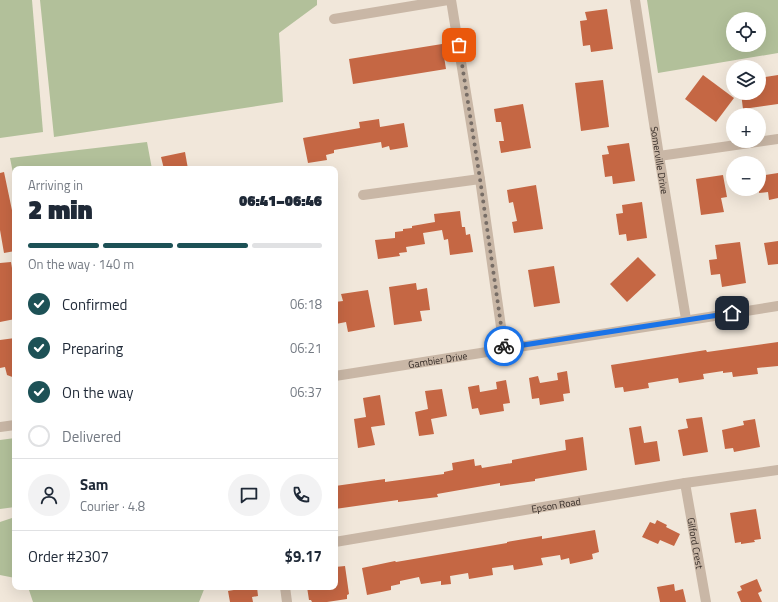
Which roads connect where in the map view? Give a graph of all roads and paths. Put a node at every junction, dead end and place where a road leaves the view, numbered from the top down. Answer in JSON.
{"nodes":[{"id":1,"x":448,"y":0,"type":"edge"},
{"id":2,"x":451,"y":0,"type":"edge"},
{"id":3,"x":635,"y":0,"type":"edge"},
{"id":4,"x":334,"y":19,"type":"dead end"},
{"id":5,"x":778,"y":139,"type":"edge"},
{"id":6,"x":658,"y":156,"type":"junction"},
{"id":7,"x":480,"y":179,"type":"junction"},
{"id":8,"x":363,"y":195,"type":"dead end"},
{"id":9,"x":778,"y":306,"type":"edge"},
{"id":10,"x":686,"y":320,"type":"junction"},
{"id":11,"x":504,"y":348,"type":"junction"},
{"id":12,"x":338,"y":376,"type":"edge"},
{"id":13,"x":12,"y":426,"type":"edge"},
{"id":14,"x":0,"y":428,"type":"edge"},
{"id":15,"x":778,"y":470,"type":"edge"},
{"id":16,"x":685,"y":484,"type":"junction"},
{"id":17,"x":338,"y":542,"type":"edge"},
{"id":18,"x":285,"y":590,"type":"edge"},
{"id":19,"x":287,"y":602,"type":"edge"},
{"id":20,"x":706,"y":602,"type":"edge"}],
"edges":[{"from":1,"to":4,"type":"street"},
{"from":2,"to":7,"type":"street"},
{"from":3,"to":6,"type":"street","name":"Somerville Drive"},
{"from":5,"to":6,"type":"street"},
{"from":6,"to":10,"type":"street","name":"Somerville Drive"},
{"from":7,"to":8,"type":"street"},
{"from":7,"to":11,"type":"street"},
{"from":9,"to":10,"type":"street","name":"Gambier Drive"},
{"from":10,"to":11,"type":"street","name":"Gambier Drive"},
{"from":11,"to":12,"type":"street","name":"Gambier Drive"},
{"from":13,"to":14,"type":"street"},
{"from":15,"to":16,"type":"street","name":"Epson Road"},
{"from":16,"to":17,"type":"street","name":"Epson Road"},
{"from":16,"to":20,"type":"street","name":"Gilford Crest"},
{"from":18,"to":19,"type":"street"}]}
